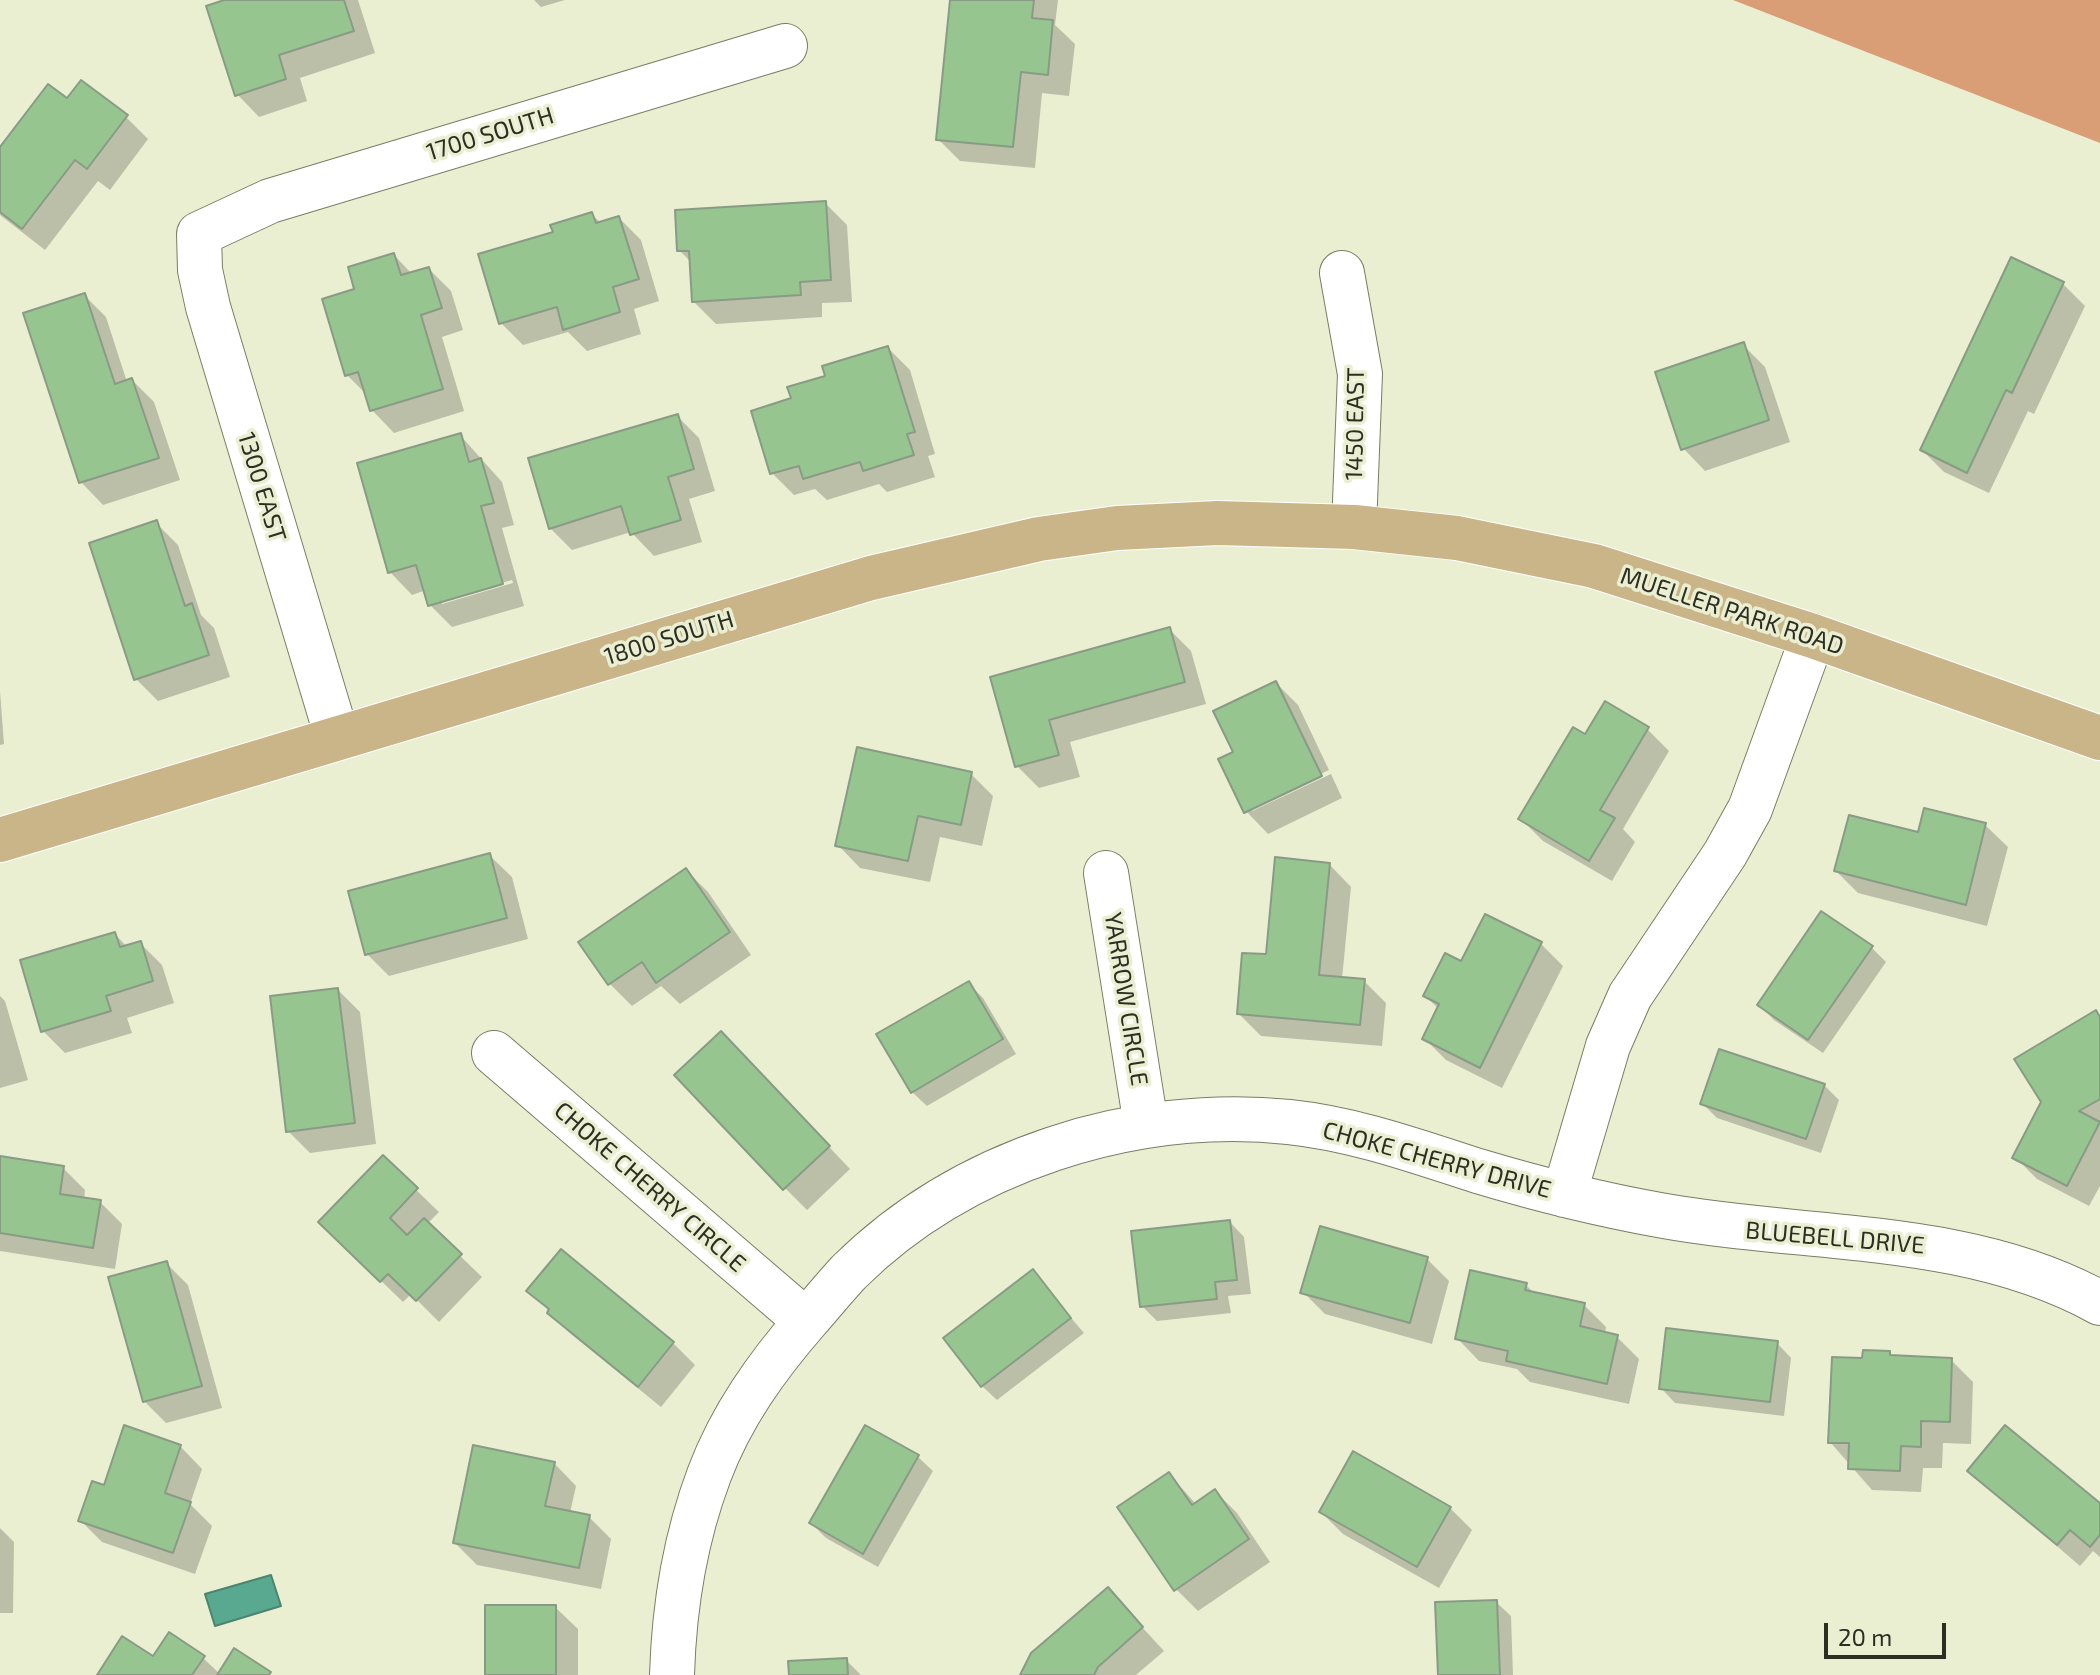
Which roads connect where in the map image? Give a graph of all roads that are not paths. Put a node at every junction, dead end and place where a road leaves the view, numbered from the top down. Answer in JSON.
{"nodes":[{"id":1,"x":785,"y":46,"type":"dead end"},
{"id":2,"x":199,"y":234,"type":"joint"},
{"id":3,"x":1342,"y":273,"type":"dead end"},
{"id":4,"x":1354,"y":527,"type":"junction"},
{"id":5,"x":1813,"y":636,"type":"junction"},
{"id":6,"x":337,"y":737,"type":"junction"},
{"id":7,"x":2100,"y":738,"type":"edge"},
{"id":8,"x":0,"y":840,"type":"edge"},
{"id":9,"x":1106,"y":873,"type":"dead end"},
{"id":10,"x":494,"y":1053,"type":"dead end"},
{"id":11,"x":1146,"y":1125,"type":"junction"},
{"id":12,"x":1564,"y":1195,"type":"junction"},
{"id":13,"x":2100,"y":1303,"type":"edge"},
{"id":14,"x":806,"y":1321,"type":"junction"},
{"id":15,"x":672,"y":1675,"type":"edge"}],
"edges":[{"from":1,"to":2,"type":"street","name":"1700 SOUTH"},
{"from":2,"to":6,"type":"street","name":"1300 EAST"},
{"from":3,"to":4,"type":"street","name":"1450 EAST"},
{"from":4,"to":5,"type":"main road","name":"MUELLER PARK ROAD"},
{"from":4,"to":6,"type":"main road","name":"1800 SOUTH"},
{"from":5,"to":7,"type":"main road","name":"MUELLER PARK ROAD"},
{"from":5,"to":12,"type":"street","name":"CHOKE CHERRY DRIVE"},
{"from":6,"to":8,"type":"main road","name":"1800 SOUTH"},
{"from":9,"to":11,"type":"street","name":"YARROW CIRCLE"},
{"from":10,"to":14,"type":"street","name":"CHOKE CHERRY CIRCLE"},
{"from":11,"to":12,"type":"street","name":"CHOKE CHERRY DRIVE"},
{"from":11,"to":14,"type":"street","name":"CHOKE CHERRY DRIVE"},
{"from":12,"to":13,"type":"street","name":"BLUEBELL DRIVE"},
{"from":14,"to":15,"type":"street","name":"CHOKE CHERRY DRIVE"}]}
